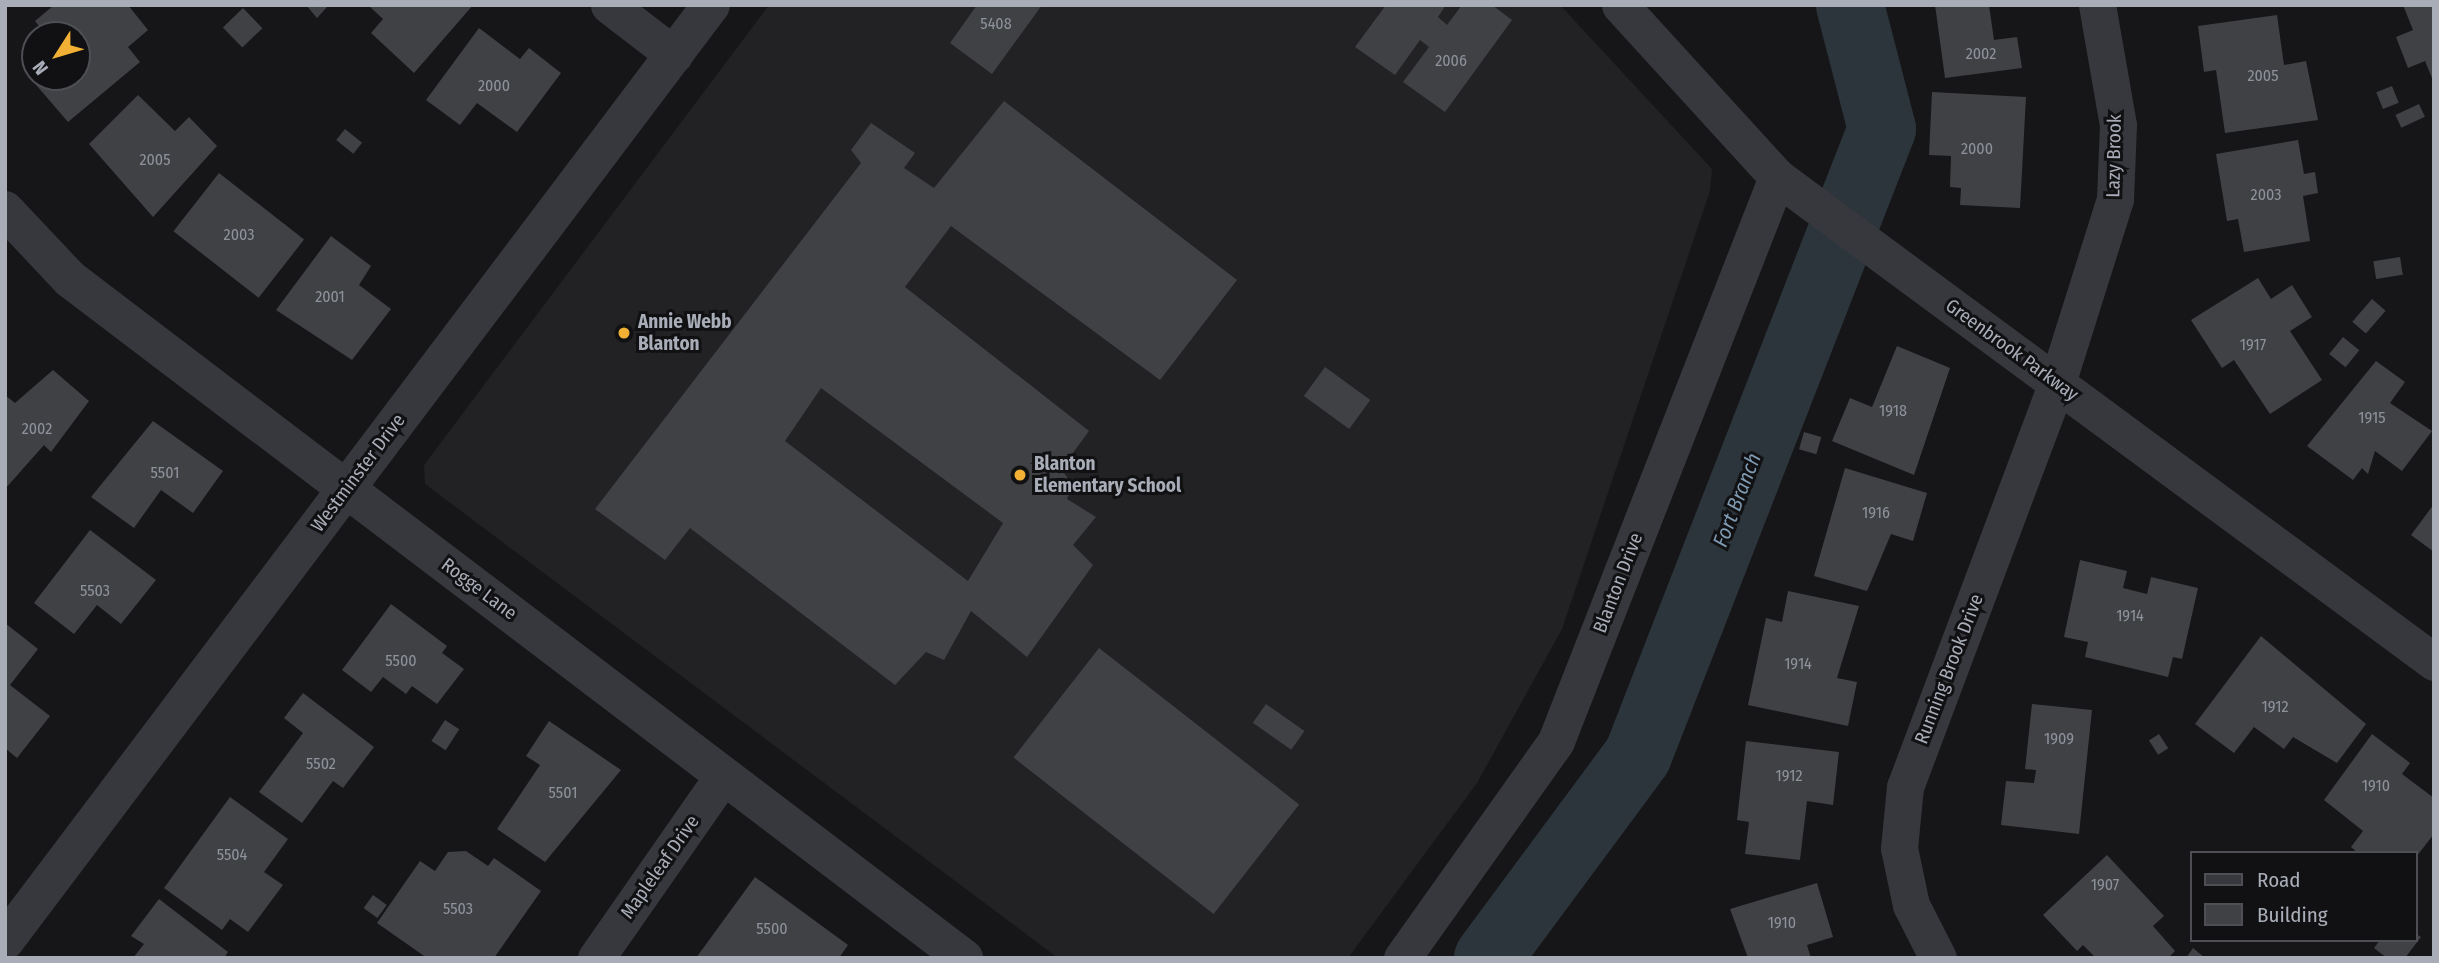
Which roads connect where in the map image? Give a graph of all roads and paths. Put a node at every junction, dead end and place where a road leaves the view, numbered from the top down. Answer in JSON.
{"nodes":[{"id":1,"x":609,"y":5,"type":"edge"},
{"id":2,"x":711,"y":5,"type":"edge"},
{"id":3,"x":1620,"y":5,"type":"edge"},
{"id":4,"x":2097,"y":5,"type":"edge"},
{"id":5,"x":674,"y":55,"type":"junction"},
{"id":6,"x":1777,"y":177,"type":"junction"},
{"id":7,"x":5,"y":210,"type":"edge"},
{"id":8,"x":2057,"y":383,"type":"junction"},
{"id":9,"x":347,"y":488,"type":"junction"},
{"id":10,"x":2434,"y":662,"type":"edge"},
{"id":11,"x":723,"y":776,"type":"junction"},
{"id":12,"x":5,"y":941,"type":"edge"},
{"id":13,"x":596,"y":958,"type":"edge"},
{"id":14,"x":964,"y":958,"type":"edge"},
{"id":15,"x":1402,"y":958,"type":"edge"},
{"id":16,"x":1938,"y":958,"type":"edge"}],
"edges":[{"from":1,"to":5,"type":"street"},
{"from":2,"to":5,"type":"street","name":"Westminster Drive"},
{"from":3,"to":6,"type":"street","name":"Greenbrook Parkway"},
{"from":4,"to":8,"type":"street","name":"Lazy Brook"},
{"from":5,"to":9,"type":"street","name":"Westminster Drive"},
{"from":6,"to":8,"type":"street","name":"Greenbrook Parkway"},
{"from":6,"to":15,"type":"street","name":"Blanton Drive"},
{"from":7,"to":9,"type":"street","name":"Rogge Lane"},
{"from":8,"to":10,"type":"street","name":"Greenbrook Parkway"},
{"from":8,"to":16,"type":"street","name":"Running Brook Drive"},
{"from":9,"to":11,"type":"street","name":"Rogge Lane"},
{"from":9,"to":12,"type":"street","name":"Westminster Drive"},
{"from":11,"to":13,"type":"street","name":"Mapleleaf Drive"},
{"from":11,"to":14,"type":"street","name":"Rogge Lane"}]}
